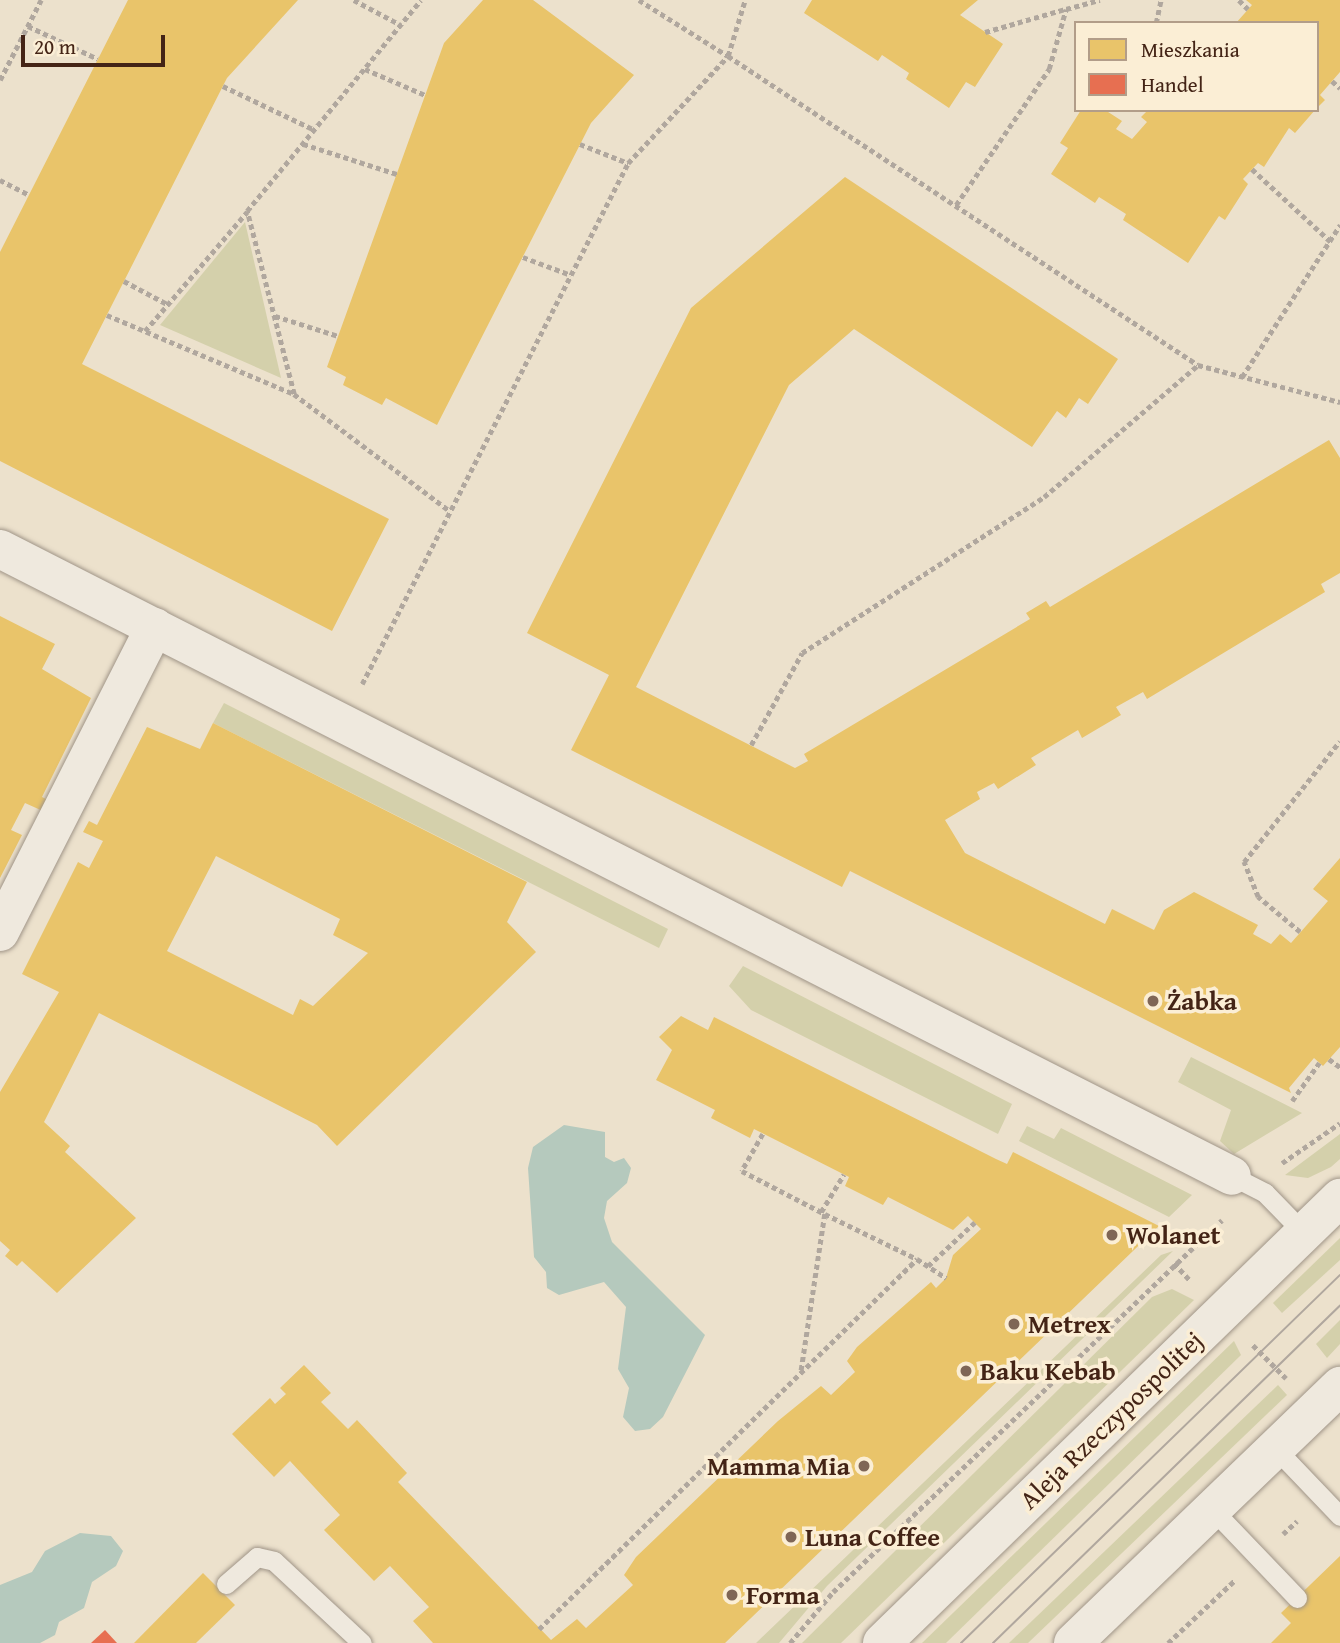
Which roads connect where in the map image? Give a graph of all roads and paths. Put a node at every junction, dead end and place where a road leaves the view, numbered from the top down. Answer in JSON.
{"nodes":[{"id":1,"x":41,"y":0,"type":"edge"},
{"id":2,"x":354,"y":0,"type":"edge"},
{"id":3,"x":421,"y":0,"type":"edge"},
{"id":4,"x":639,"y":0,"type":"edge"},
{"id":5,"x":746,"y":0,"type":"edge"},
{"id":6,"x":1100,"y":0,"type":"edge"},
{"id":7,"x":1161,"y":0,"type":"edge"},
{"id":8,"x":1239,"y":0,"type":"edge"},
{"id":9,"x":1066,"y":9,"type":"junction"},
{"id":10,"x":1248,"y":9,"type":"dead end"},
{"id":11,"x":1156,"y":21,"type":"edge"},
{"id":12,"x":401,"y":25,"type":"junction"},
{"id":13,"x":28,"y":26,"type":"junction"},
{"id":14,"x":985,"y":32,"type":"dead end"},
{"id":15,"x":728,"y":56,"type":"junction"},
{"id":16,"x":98,"y":60,"type":"dead end"},
{"id":17,"x":365,"y":69,"type":"junction"},
{"id":18,"x":0,"y":80,"type":"edge"},
{"id":19,"x":1332,"y":80,"type":"dead end"},
{"id":20,"x":223,"y":86,"type":"dead end"},
{"id":21,"x":1340,"y":88,"type":"edge"},
{"id":22,"x":425,"y":95,"type":"dead end"},
{"id":23,"x":315,"y":130,"type":"junction"},
{"id":24,"x":303,"y":144,"type":"junction"},
{"id":25,"x":580,"y":144,"type":"dead end"},
{"id":26,"x":628,"y":163,"type":"junction"},
{"id":27,"x":1252,"y":169,"type":"dead end"},
{"id":28,"x":397,"y":174,"type":"dead end"},
{"id":29,"x":0,"y":180,"type":"edge"},
{"id":30,"x":29,"y":195,"type":"dead end"},
{"id":31,"x":956,"y":205,"type":"junction"},
{"id":32,"x":247,"y":211,"type":"junction"},
{"id":33,"x":1339,"y":228,"type":"edge"},
{"id":34,"x":1331,"y":242,"type":"junction"},
{"id":35,"x":523,"y":257,"type":"dead end"},
{"id":36,"x":571,"y":275,"type":"junction"},
{"id":37,"x":124,"y":281,"type":"dead end"},
{"id":38,"x":167,"y":304,"type":"junction"},
{"id":39,"x":107,"y":315,"type":"dead end"},
{"id":40,"x":274,"y":315,"type":"junction"},
{"id":41,"x":145,"y":331,"type":"junction"},
{"id":42,"x":338,"y":336,"type":"dead end"},
{"id":43,"x":1198,"y":365,"type":"junction"},
{"id":44,"x":1242,"y":377,"type":"junction"},
{"id":45,"x":294,"y":394,"type":"junction"},
{"id":46,"x":1340,"y":402,"type":"edge"},
{"id":47,"x":450,"y":511,"type":"junction"},
{"id":48,"x":0,"y":549,"type":"edge"},
{"id":49,"x":155,"y":628,"type":"junction"},
{"id":50,"x":357,"y":695,"type":"dead end"},
{"id":51,"x":1340,"y":741,"type":"edge"},
{"id":52,"x":751,"y":745,"type":"dead end"},
{"id":53,"x":0,"y":932,"type":"edge"},
{"id":54,"x":1300,"y":932,"type":"dead end"},
{"id":55,"x":1329,"y":1059,"type":"dead end"},
{"id":56,"x":1319,"y":1063,"type":"dead end"},
{"id":57,"x":1340,"y":1067,"type":"edge"},
{"id":58,"x":1292,"y":1101,"type":"dead end"},
{"id":59,"x":1340,"y":1123,"type":"edge"},
{"id":60,"x":763,"y":1134,"type":"dead end"},
{"id":61,"x":844,"y":1174,"type":"dead end"},
{"id":62,"x":1243,"y":1182,"type":"junction"},
{"id":63,"x":1340,"y":1198,"type":"edge"},
{"id":64,"x":823,"y":1213,"type":"junction"},
{"id":65,"x":975,"y":1222,"type":"dead end"},
{"id":66,"x":1304,"y":1233,"type":"junction"},
{"id":67,"x":917,"y":1259,"type":"junction"},
{"id":68,"x":928,"y":1266,"type":"junction"},
{"id":69,"x":946,"y":1278,"type":"dead end"},
{"id":70,"x":1245,"y":1337,"type":"dead end"},
{"id":71,"x":801,"y":1373,"type":"junction"},
{"id":72,"x":1291,"y":1383,"type":"dead end"},
{"id":73,"x":1340,"y":1386,"type":"edge"},
{"id":74,"x":1275,"y":1448,"type":"junction"},
{"id":75,"x":1212,"y":1509,"type":"junction"},
{"id":76,"x":1340,"y":1516,"type":"edge"},
{"id":77,"x":226,"y":1584,"type":"dead end"},
{"id":78,"x":1297,"y":1598,"type":"dead end"},
{"id":79,"x":539,"y":1629,"type":"dead end"},
{"id":80,"x":362,"y":1643,"type":"edge"},
{"id":81,"x":790,"y":1643,"type":"edge"},
{"id":82,"x":882,"y":1643,"type":"edge"},
{"id":83,"x":1073,"y":1643,"type":"edge"}],
"edges":[{"from":1,"to":13,"type":"path"},
{"from":2,"to":12,"type":"path"},
{"from":3,"to":12,"type":"path"},
{"from":4,"to":15,"type":"path"},
{"from":5,"to":15,"type":"path"},
{"from":6,"to":9,"type":"path"},
{"from":7,"to":11,"type":"path"},
{"from":8,"to":10,"type":"path"},
{"from":9,"to":14,"type":"path"},
{"from":9,"to":31,"type":"path"},
{"from":12,"to":17,"type":"path"},
{"from":13,"to":16,"type":"path"},
{"from":13,"to":18,"type":"path"},
{"from":15,"to":26,"type":"path"},
{"from":15,"to":31,"type":"path"},
{"from":17,"to":22,"type":"path"},
{"from":17,"to":23,"type":"path"},
{"from":19,"to":21,"type":"path"},
{"from":20,"to":23,"type":"path"},
{"from":23,"to":24,"type":"path"},
{"from":24,"to":28,"type":"path"},
{"from":24,"to":32,"type":"path"},
{"from":25,"to":26,"type":"path"},
{"from":26,"to":36,"type":"path"},
{"from":27,"to":34,"type":"path"},
{"from":29,"to":30,"type":"path"},
{"from":31,"to":43,"type":"path"},
{"from":32,"to":38,"type":"path"},
{"from":32,"to":40,"type":"path"},
{"from":33,"to":34,"type":"path"},
{"from":34,"to":44,"type":"path"},
{"from":35,"to":36,"type":"path"},
{"from":36,"to":47,"type":"path"},
{"from":37,"to":38,"type":"path"},
{"from":38,"to":41,"type":"path"},
{"from":39,"to":41,"type":"path"},
{"from":40,"to":42,"type":"path"},
{"from":40,"to":45,"type":"path"},
{"from":41,"to":45,"type":"path"},
{"from":43,"to":44,"type":"path"},
{"from":43,"to":52,"type":"path"},
{"from":44,"to":46,"type":"path"},
{"from":45,"to":47,"type":"path"},
{"from":47,"to":50,"type":"path"},
{"from":48,"to":49,"type":"street"},
{"from":49,"to":53,"type":"street"},
{"from":49,"to":62,"type":"street"},
{"from":51,"to":54,"type":"path"},
{"from":55,"to":57,"type":"path"},
{"from":56,"to":58,"type":"path"},
{"from":59,"to":62,"type":"path"},
{"from":60,"to":64,"type":"path"},
{"from":61,"to":64,"type":"path"},
{"from":62,"to":66,"type":"lane"},
{"from":62,"to":81,"type":"path"},
{"from":63,"to":66,"type":"street","name":"Aleja Rzeczypospolitej"},
{"from":64,"to":67,"type":"path"},
{"from":64,"to":71,"type":"path"},
{"from":65,"to":68,"type":"path"},
{"from":66,"to":82,"type":"street","name":"Aleja Rzeczypospolitej"},
{"from":67,"to":68,"type":"path"},
{"from":67,"to":71,"type":"path"},
{"from":68,"to":69,"type":"path"},
{"from":70,"to":72,"type":"path"},
{"from":71,"to":79,"type":"path"},
{"from":73,"to":74,"type":"street"},
{"from":74,"to":75,"type":"street"},
{"from":74,"to":76,"type":"lane"},
{"from":75,"to":78,"type":"lane"},
{"from":75,"to":83,"type":"street"},
{"from":77,"to":80,"type":"lane"}]}
